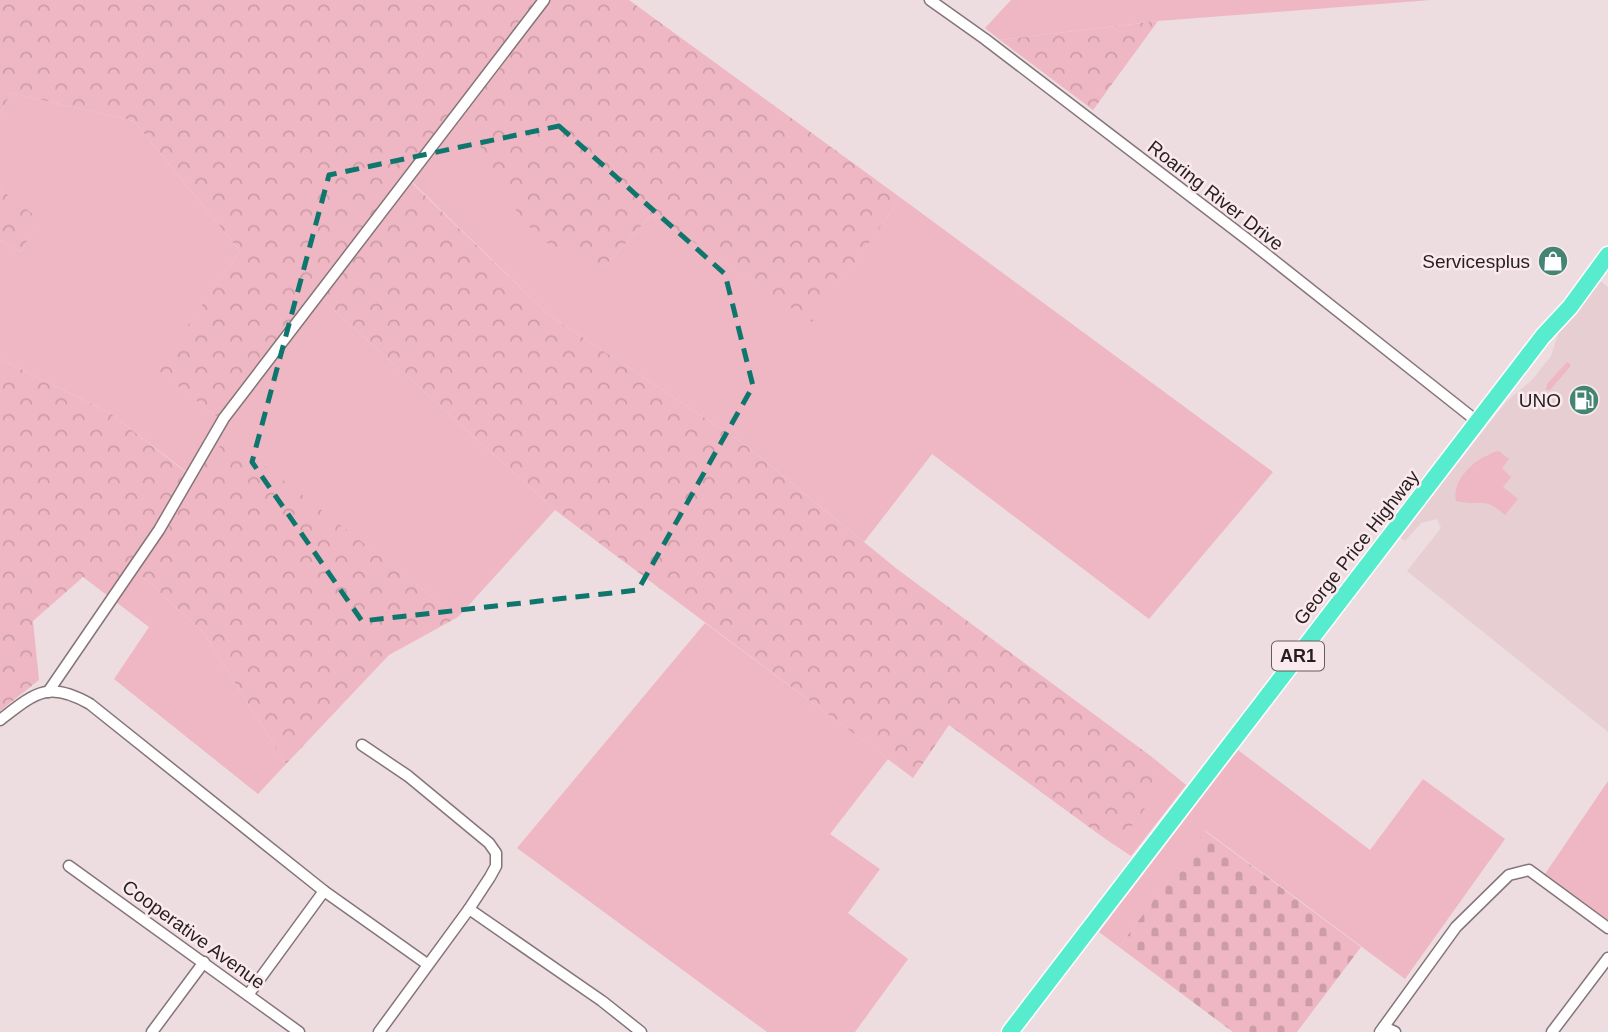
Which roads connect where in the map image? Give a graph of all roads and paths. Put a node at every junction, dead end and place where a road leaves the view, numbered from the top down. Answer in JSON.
{"nodes":[{"id":1,"x":544,"y":0,"type":"edge"},
{"id":2,"x":930,"y":0,"type":"edge"},
{"id":3,"x":1608,"y":255,"type":"edge"},
{"id":4,"x":1478,"y":422,"type":"junction"},
{"id":5,"x":48,"y":692,"type":"junction"},
{"id":6,"x":0,"y":719,"type":"edge"},
{"id":7,"x":362,"y":745,"type":"dead end"},
{"id":8,"x":69,"y":866,"type":"dead end"},
{"id":9,"x":324,"y":891,"type":"junction"},
{"id":10,"x":469,"y":909,"type":"junction"},
{"id":11,"x":1608,"y":928,"type":"edge"},
{"id":12,"x":1608,"y":958,"type":"edge"},
{"id":13,"x":204,"y":962,"type":"junction"},
{"id":14,"x":427,"y":964,"type":"junction"},
{"id":15,"x":248,"y":995,"type":"junction"},
{"id":16,"x":1382,"y":1029,"type":"edge"},
{"id":17,"x":152,"y":1032,"type":"edge"},
{"id":18,"x":299,"y":1032,"type":"edge"},
{"id":19,"x":379,"y":1032,"type":"edge"},
{"id":20,"x":641,"y":1032,"type":"edge"},
{"id":21,"x":1010,"y":1032,"type":"edge"},
{"id":22,"x":1395,"y":1032,"type":"edge"},
{"id":23,"x":1552,"y":1032,"type":"edge"}],
"edges":[{"from":1,"to":5,"type":"street"},
{"from":2,"to":4,"type":"street","name":"Roaring River Drive"},
{"from":3,"to":4,"type":"highway","name":"George Price Highway","number":"AR1"},
{"from":4,"to":21,"type":"highway","name":"George Price Highway","number":"AR1"},
{"from":5,"to":6,"type":"street"},
{"from":5,"to":9,"type":"street"},
{"from":7,"to":10,"type":"street"},
{"from":8,"to":13,"type":"street","name":"Cooperative Avenue"},
{"from":9,"to":14,"type":"street"},
{"from":9,"to":15,"type":"street"},
{"from":10,"to":14,"type":"street"},
{"from":10,"to":20,"type":"street"},
{"from":11,"to":16,"type":"street"},
{"from":12,"to":23,"type":"street"},
{"from":13,"to":15,"type":"street","name":"Cooperative Avenue"},
{"from":13,"to":17,"type":"street"},
{"from":14,"to":19,"type":"street"},
{"from":15,"to":18,"type":"street","name":"Cooperative Avenue"},
{"from":16,"to":22,"type":"street"}]}
